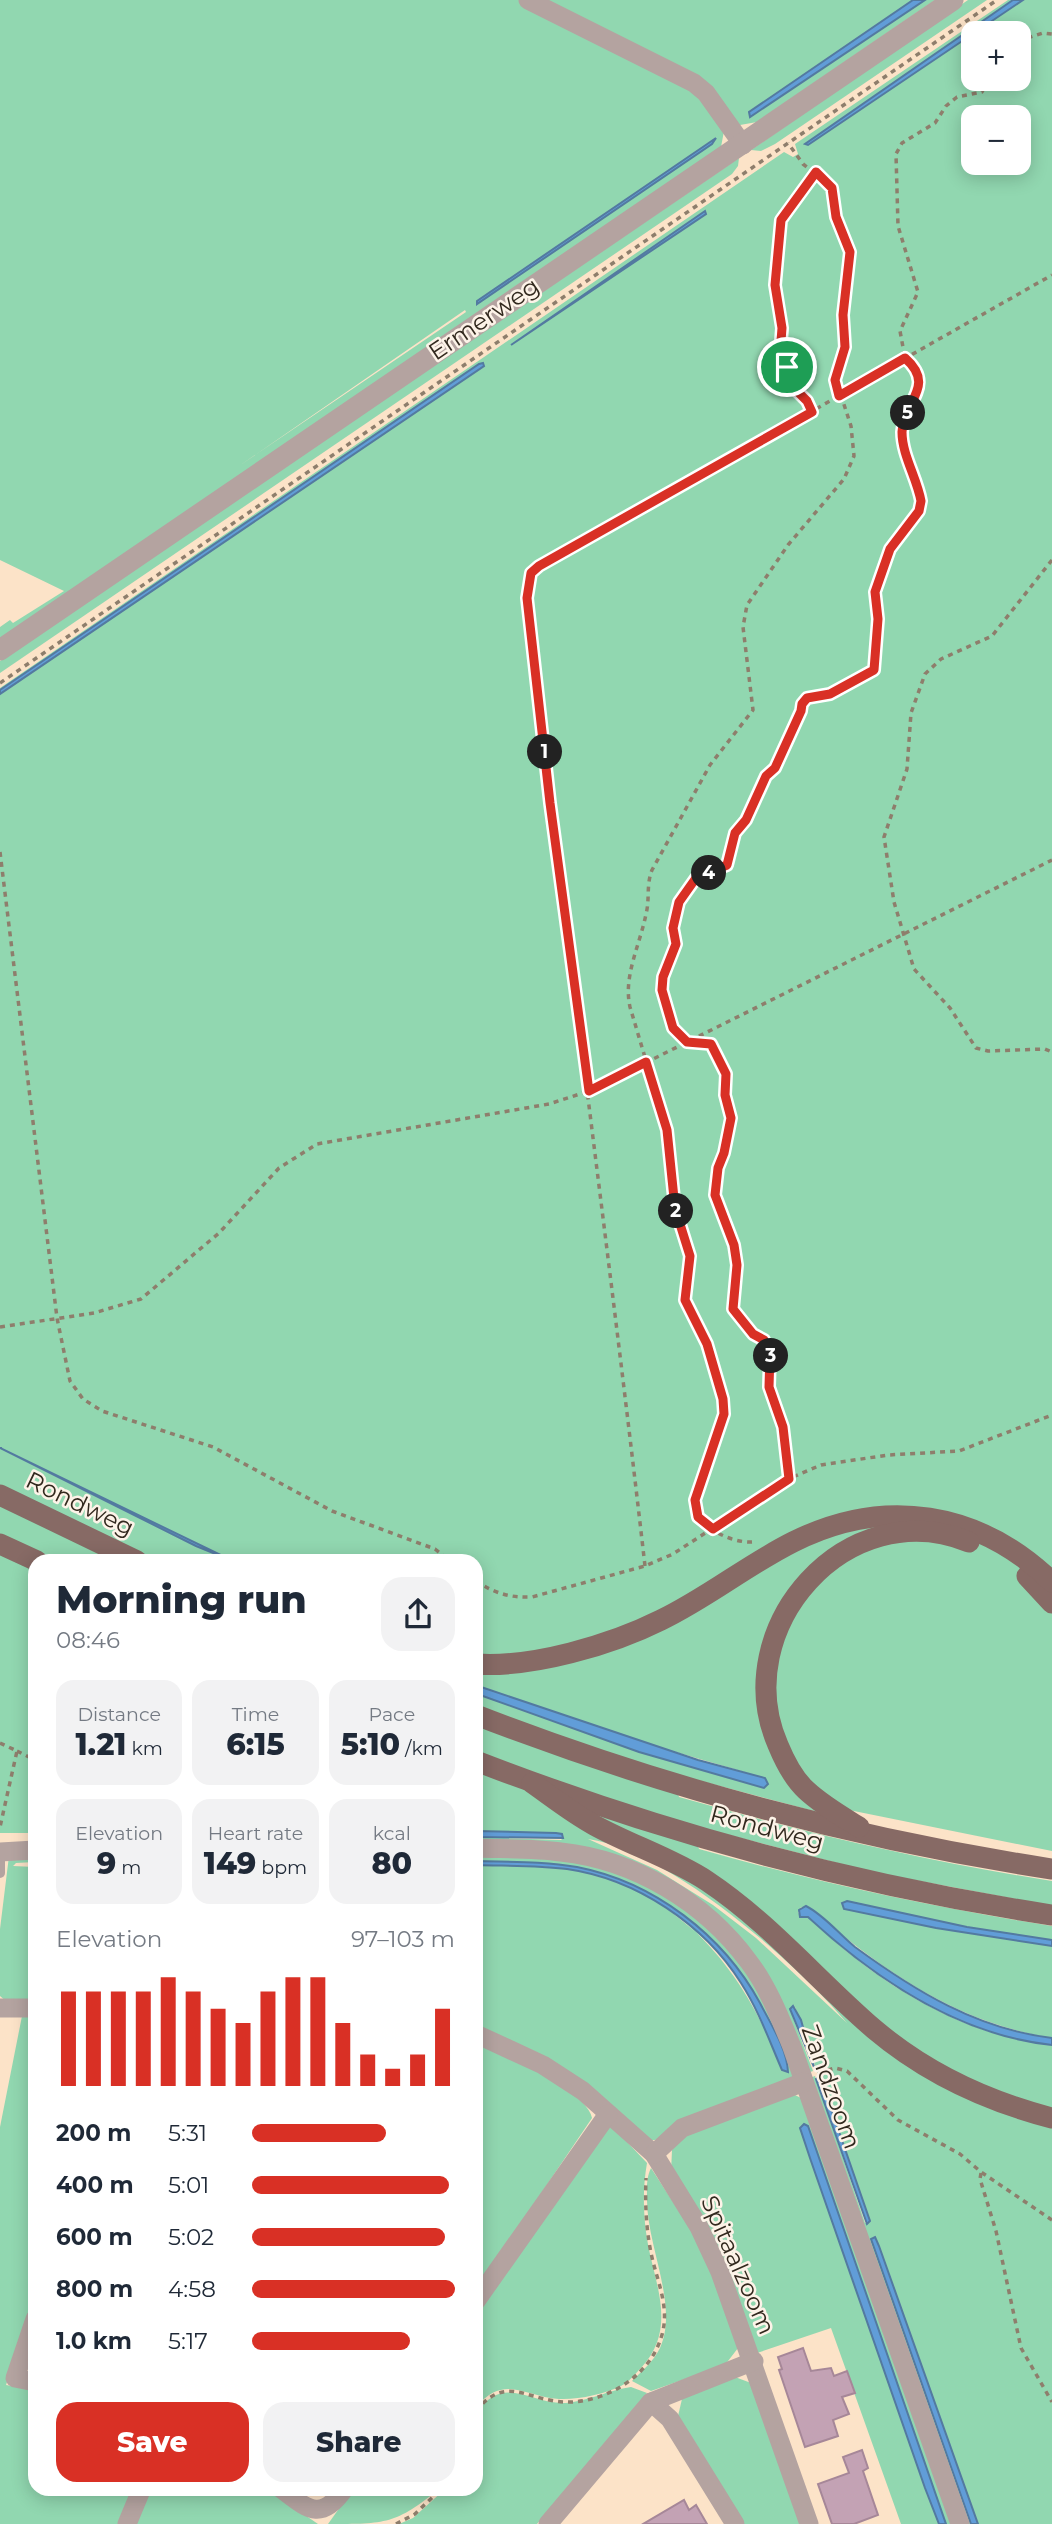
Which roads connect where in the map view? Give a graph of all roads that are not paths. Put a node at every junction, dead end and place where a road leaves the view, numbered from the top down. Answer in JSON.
{"nodes":[{"id":1,"x":528,"y":0,"type":"edge"},
{"id":2,"x":953,"y":0,"type":"edge"},
{"id":3,"x":743,"y":145,"type":"junction"},
{"id":4,"x":0,"y":650,"type":"edge"},
{"id":5,"x":0,"y":1495,"type":"edge"},
{"id":6,"x":0,"y":1544,"type":"edge"},
{"id":7,"x":122,"y":1554,"type":"edge"},
{"id":8,"x":28,"y":1557,"type":"edge"},
{"id":9,"x":1052,"y":1582,"type":"edge"},
{"id":10,"x":1052,"y":1603,"type":"edge"},
{"id":11,"x":483,"y":1663,"type":"edge"},
{"id":12,"x":483,"y":1718,"type":"edge"},
{"id":13,"x":483,"y":1764,"type":"edge"},
{"id":14,"x":532,"y":1783,"type":"junction"},
{"id":15,"x":877,"y":1837,"type":"junction"},
{"id":16,"x":483,"y":1848,"type":"edge"},
{"id":17,"x":28,"y":1850,"type":"edge"},
{"id":18,"x":0,"y":1852,"type":"edge"},
{"id":19,"x":0,"y":1860,"type":"edge"},
{"id":20,"x":1052,"y":1869,"type":"edge"},
{"id":21,"x":0,"y":1873,"type":"edge"},
{"id":22,"x":1052,"y":1915,"type":"edge"},
{"id":23,"x":0,"y":2008,"type":"edge"},
{"id":24,"x":28,"y":2008,"type":"edge"},
{"id":25,"x":483,"y":2037,"type":"edge"},
{"id":26,"x":803,"y":2080,"type":"junction"},
{"id":27,"x":608,"y":2114,"type":"junction"},
{"id":28,"x":1052,"y":2118,"type":"edge"},
{"id":29,"x":655,"y":2156,"type":"junction"},
{"id":30,"x":483,"y":2291,"type":"edge"},
{"id":31,"x":28,"y":2340,"type":"edge"},
{"id":32,"x":754,"y":2361,"type":"junction"},
{"id":33,"x":28,"y":2381,"type":"edge"},
{"id":34,"x":651,"y":2402,"type":"junction"},
{"id":35,"x":139,"y":2496,"type":"edge"},
{"id":36,"x":291,"y":2496,"type":"edge"},
{"id":37,"x":339,"y":2496,"type":"edge"},
{"id":38,"x":127,"y":2524,"type":"edge"},
{"id":39,"x":548,"y":2524,"type":"edge"},
{"id":40,"x":735,"y":2524,"type":"edge"},
{"id":41,"x":809,"y":2524,"type":"edge"},
{"id":42,"x":960,"y":2524,"type":"edge"}],
"edges":[{"from":1,"to":3,"type":"street"},
{"from":2,"to":3,"type":"street","name":"Ermerweg"},
{"from":3,"to":4,"type":"street","name":"Ermerweg"},
{"from":5,"to":7,"type":"main road","name":"Rondweg"},
{"from":6,"to":8,"type":"main road"},
{"from":9,"to":11,"type":"main road"},
{"from":10,"to":15,"type":"main road"},
{"from":12,"to":15,"type":"main road","name":"Rondweg"},
{"from":13,"to":14,"type":"main road","name":"Rondweg"},
{"from":14,"to":22,"type":"main road","name":"Rondweg"},
{"from":14,"to":28,"type":"main road"},
{"from":15,"to":20,"type":"main road","name":"Rondweg"},
{"from":16,"to":26,"type":"street","name":"Zandzoom"},
{"from":17,"to":18,"type":"street"},
{"from":19,"to":21,"type":"lane"},
{"from":23,"to":24,"type":"street"},
{"from":25,"to":27,"type":"street","name":"Spitaalzoom"},
{"from":26,"to":29,"type":"street"},
{"from":26,"to":42,"type":"street","name":"Zandzoom"},
{"from":27,"to":29,"type":"street","name":"Spitaalzoom"},
{"from":27,"to":30,"type":"street"},
{"from":29,"to":32,"type":"street","name":"Spitaalzoom"},
{"from":31,"to":33,"type":"street"},
{"from":32,"to":34,"type":"street","name":"Spitaalzoom"},
{"from":32,"to":41,"type":"street","name":"Spitaalzoom"},
{"from":34,"to":39,"type":"street","name":"Spitaalzoom"},
{"from":34,"to":40,"type":"street"},
{"from":35,"to":38,"type":"street"},
{"from":36,"to":37,"type":"street"}]}
